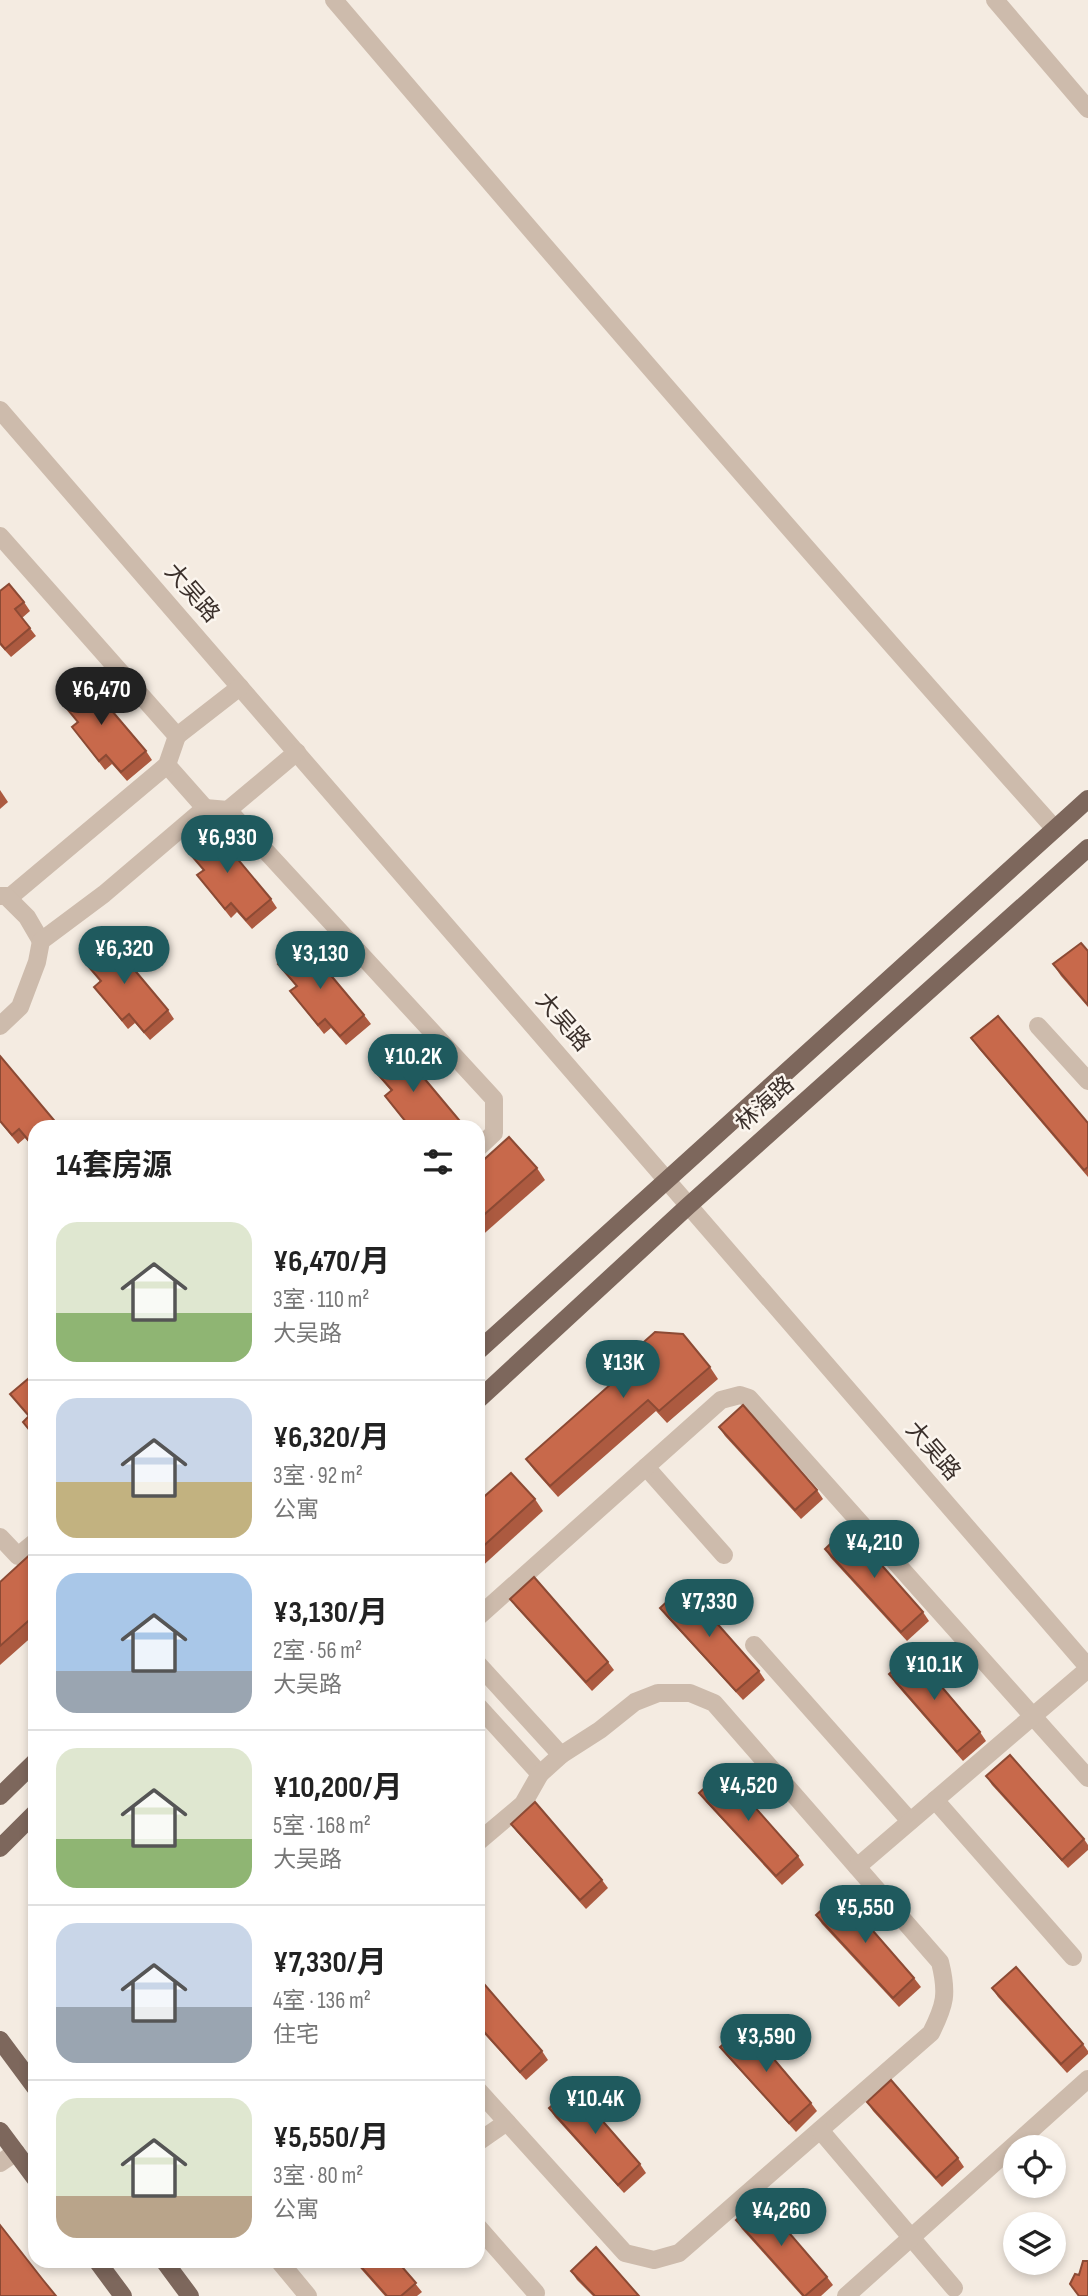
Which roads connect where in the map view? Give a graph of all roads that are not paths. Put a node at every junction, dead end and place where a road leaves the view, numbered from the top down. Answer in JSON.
{"nodes":[{"id":1,"x":334,"y":0,"type":"edge"},
{"id":2,"x":995,"y":0,"type":"edge"},
{"id":3,"x":1088,"y":109,"type":"edge"},
{"id":4,"x":0,"y":410,"type":"edge"},
{"id":5,"x":0,"y":536,"type":"edge"},
{"id":6,"x":240,"y":687,"type":"junction"},
{"id":7,"x":177,"y":736,"type":"junction"},
{"id":8,"x":297,"y":752,"type":"junction"},
{"id":9,"x":167,"y":765,"type":"junction"},
{"id":10,"x":1088,"y":799,"type":"edge"},
{"id":11,"x":205,"y":808,"type":"junction"},
{"id":12,"x":228,"y":810,"type":"junction"},
{"id":13,"x":1055,"y":829,"type":"junction"},
{"id":14,"x":1088,"y":848,"type":"edge"},
{"id":15,"x":3,"y":896,"type":"edge"},
{"id":16,"x":41,"y":941,"type":"junction"},
{"id":17,"x":1038,"y":1026,"type":"dead end"},
{"id":18,"x":0,"y":1027,"type":"edge"},
{"id":19,"x":1088,"y":1082,"type":"edge"},
{"id":20,"x":485,"y":1141,"type":"edge"},
{"id":21,"x":666,"y":1179,"type":"junction"},
{"id":22,"x":687,"y":1207,"type":"junction"},
{"id":23,"x":485,"y":1345,"type":"edge"},
{"id":24,"x":485,"y":1394,"type":"edge"},
{"id":25,"x":646,"y":1467,"type":"junction"},
{"id":26,"x":0,"y":1536,"type":"edge"},
{"id":27,"x":28,"y":1548,"type":"edge"},
{"id":28,"x":724,"y":1555,"type":"dead end"},
{"id":29,"x":485,"y":1611,"type":"edge"},
{"id":30,"x":754,"y":1645,"type":"dead end"},
{"id":31,"x":1088,"y":1668,"type":"edge"},
{"id":32,"x":485,"y":1672,"type":"edge"},
{"id":33,"x":485,"y":1714,"type":"edge"},
{"id":34,"x":1033,"y":1716,"type":"junction"},
{"id":35,"x":561,"y":1755,"type":"junction"},
{"id":36,"x":28,"y":1769,"type":"edge"},
{"id":37,"x":540,"y":1774,"type":"junction"},
{"id":38,"x":1088,"y":1778,"type":"edge"},
{"id":39,"x":0,"y":1796,"type":"edge"},
{"id":40,"x":935,"y":1800,"type":"junction"},
{"id":41,"x":28,"y":1820,"type":"edge"},
{"id":42,"x":910,"y":1821,"type":"junction"},
{"id":43,"x":485,"y":1836,"type":"edge"},
{"id":44,"x":0,"y":1848,"type":"edge"},
{"id":45,"x":857,"y":1867,"type":"junction"},
{"id":46,"x":1073,"y":1957,"type":"dead end"},
{"id":47,"x":0,"y":2040,"type":"edge"},
{"id":48,"x":28,"y":2078,"type":"edge"},
{"id":49,"x":1088,"y":2079,"type":"edge"},
{"id":50,"x":485,"y":2098,"type":"edge"},
{"id":51,"x":507,"y":2122,"type":"junction"},
{"id":52,"x":820,"y":2130,"type":"junction"},
{"id":53,"x":0,"y":2131,"type":"edge"},
{"id":54,"x":485,"y":2137,"type":"edge"},
{"id":55,"x":16,"y":2152,"type":"junction"},
{"id":56,"x":0,"y":2163,"type":"edge"},
{"id":57,"x":28,"y":2168,"type":"edge"},
{"id":58,"x":485,"y":2235,"type":"edge"},
{"id":59,"x":911,"y":2237,"type":"junction"},
{"id":60,"x":102,"y":2268,"type":"edge"},
{"id":61,"x":169,"y":2268,"type":"edge"},
{"id":62,"x":285,"y":2268,"type":"edge"},
{"id":63,"x":954,"y":2288,"type":"dead end"},
{"id":64,"x":536,"y":2293,"type":"dead end"},
{"id":65,"x":123,"y":2296,"type":"edge"},
{"id":66,"x":190,"y":2296,"type":"edge"},
{"id":67,"x":308,"y":2296,"type":"edge"},
{"id":68,"x":846,"y":2296,"type":"edge"}],
"edges":[{"from":1,"to":13,"type":"street"},
{"from":2,"to":3,"type":"street"},
{"from":4,"to":6,"type":"street","name":"大吴路"},
{"from":5,"to":7,"type":"street"},
{"from":6,"to":7,"type":"street"},
{"from":6,"to":8,"type":"street","name":"大吴路"},
{"from":7,"to":9,"type":"street"},
{"from":8,"to":12,"type":"street"},
{"from":8,"to":21,"type":"street","name":"大吴路"},
{"from":9,"to":11,"type":"street"},
{"from":9,"to":15,"type":"street"},
{"from":10,"to":13,"type":"main road","name":"林海路"},
{"from":11,"to":12,"type":"street"},
{"from":11,"to":16,"type":"street"},
{"from":12,"to":20,"type":"street"},
{"from":13,"to":21,"type":"main road","name":"林海路"},
{"from":14,"to":22,"type":"main road","name":"林海路"},
{"from":15,"to":16,"type":"street"},
{"from":16,"to":18,"type":"street"},
{"from":17,"to":19,"type":"street"},
{"from":21,"to":22,"type":"street","name":"大吴路"},
{"from":21,"to":23,"type":"main road","name":"林海路"},
{"from":22,"to":24,"type":"main road","name":"林海路"},
{"from":22,"to":31,"type":"street","name":"大吴路"},
{"from":25,"to":28,"type":"street"},
{"from":25,"to":29,"type":"street"},
{"from":25,"to":34,"type":"street"},
{"from":26,"to":27,"type":"street"},
{"from":30,"to":42,"type":"street"},
{"from":31,"to":34,"type":"street"},
{"from":32,"to":35,"type":"street"},
{"from":33,"to":37,"type":"street"},
{"from":34,"to":38,"type":"street"},
{"from":34,"to":40,"type":"street"},
{"from":35,"to":37,"type":"street"},
{"from":35,"to":45,"type":"street"},
{"from":36,"to":39,"type":"main road"},
{"from":37,"to":43,"type":"street"},
{"from":40,"to":42,"type":"street"},
{"from":40,"to":46,"type":"street"},
{"from":41,"to":44,"type":"main road"},
{"from":42,"to":45,"type":"street"},
{"from":45,"to":52,"type":"street"},
{"from":47,"to":48,"type":"main road"},
{"from":49,"to":59,"type":"street"},
{"from":50,"to":51,"type":"street"},
{"from":51,"to":52,"type":"street"},
{"from":51,"to":54,"type":"street"},
{"from":52,"to":59,"type":"street"},
{"from":53,"to":55,"type":"main road"},
{"from":55,"to":56,"type":"street"},
{"from":55,"to":57,"type":"main road"},
{"from":58,"to":64,"type":"street"},
{"from":59,"to":63,"type":"street"},
{"from":59,"to":68,"type":"street"},
{"from":60,"to":65,"type":"main road"},
{"from":61,"to":66,"type":"main road"},
{"from":62,"to":67,"type":"street"}]}
